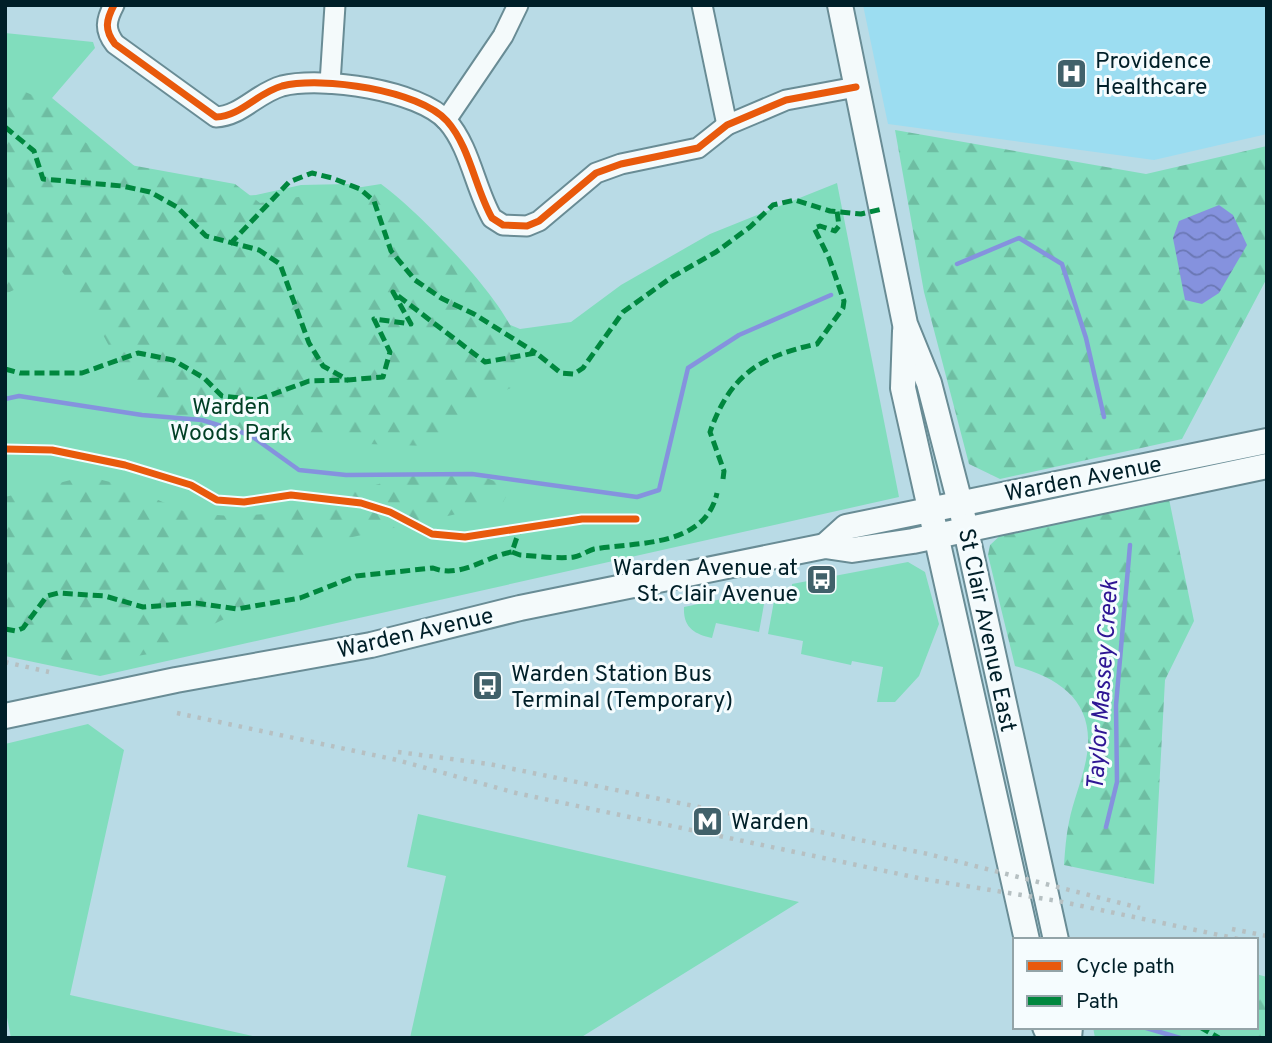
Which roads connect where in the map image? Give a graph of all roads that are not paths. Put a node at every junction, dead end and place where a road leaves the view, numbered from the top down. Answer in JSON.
{"nodes":[{"id":1,"x":114,"y":5,"type":"edge"},
{"id":2,"x":335,"y":5,"type":"edge"},
{"id":3,"x":518,"y":5,"type":"edge"},
{"id":4,"x":702,"y":5,"type":"edge"},
{"id":5,"x":840,"y":5,"type":"edge"},
{"id":6,"x":330,"y":83,"type":"junction"},
{"id":7,"x":856,"y":87,"type":"junction"},
{"id":8,"x":446,"y":120,"type":"junction"},
{"id":9,"x":727,"y":125,"type":"junction"},
{"id":10,"x":905,"y":324,"type":"junction"},
{"id":11,"x":1267,"y":441,"type":"edge"},
{"id":12,"x":1267,"y":466,"type":"edge"},
{"id":13,"x":960,"y":503,"type":"junction"},
{"id":14,"x":929,"y":510,"type":"junction"},
{"id":15,"x":966,"y":529,"type":"junction"},
{"id":16,"x":935,"y":537,"type":"junction"},
{"id":17,"x":825,"y":545,"type":"junction"},
{"id":18,"x":5,"y":716,"type":"edge"},
{"id":19,"x":1027,"y":938,"type":"edge"},
{"id":20,"x":1056,"y":938,"type":"edge"}],
"edges":[{"from":1,"to":6,"type":"street"},
{"from":2,"to":6,"type":"street"},
{"from":3,"to":8,"type":"street"},
{"from":4,"to":9,"type":"street"},
{"from":5,"to":7,"type":"main road","name":"St Clair Avenue East"},
{"from":6,"to":8,"type":"street"},
{"from":7,"to":9,"type":"street"},
{"from":7,"to":10,"type":"main road","name":"St Clair Avenue East"},
{"from":8,"to":9,"type":"street"},
{"from":10,"to":13,"type":"main road","name":"St Clair Avenue East"},
{"from":10,"to":14,"type":"main road","name":"St Clair Avenue East"},
{"from":11,"to":13,"type":"main road","name":"Warden Avenue"},
{"from":12,"to":15,"type":"main road","name":"Warden Avenue"},
{"from":13,"to":14,"type":"main road","name":"Warden Avenue"},
{"from":13,"to":15,"type":"main road","name":"St Clair Avenue East"},
{"from":14,"to":16,"type":"main road","name":"St Clair Avenue East"},
{"from":14,"to":17,"type":"main road","name":"Warden Avenue"},
{"from":15,"to":16,"type":"main road","name":"Warden Avenue"},
{"from":15,"to":20,"type":"main road","name":"St Clair Avenue East"},
{"from":16,"to":17,"type":"main road","name":"Warden Avenue"},
{"from":16,"to":19,"type":"main road","name":"St Clair Avenue East"},
{"from":17,"to":18,"type":"main road","name":"Warden Avenue"}]}
